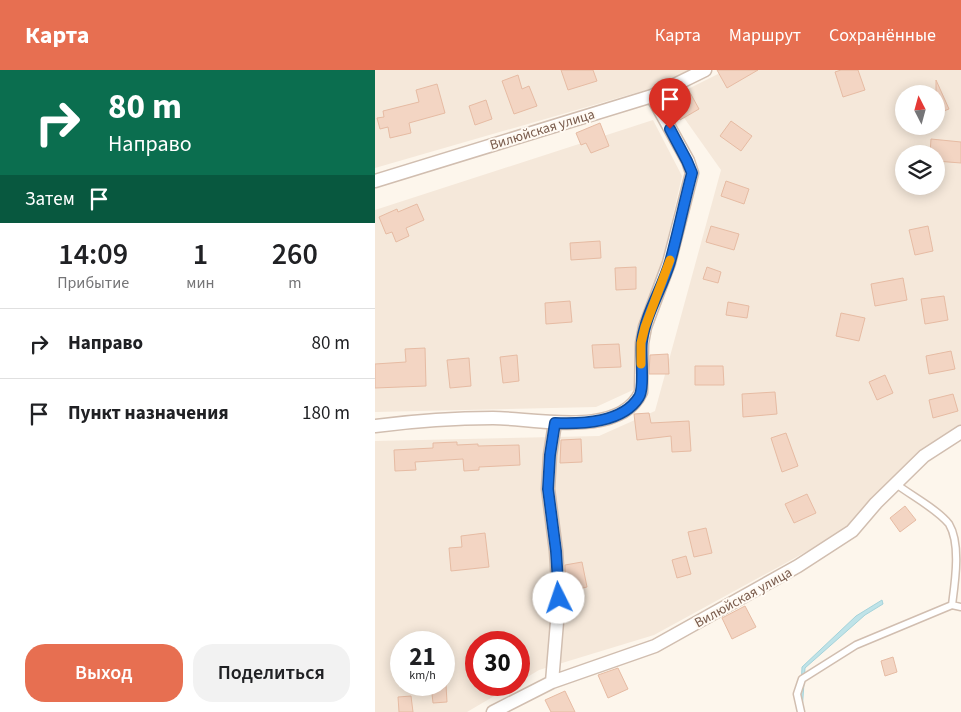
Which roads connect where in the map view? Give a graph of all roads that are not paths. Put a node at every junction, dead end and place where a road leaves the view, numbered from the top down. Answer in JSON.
{"nodes":[{"id":1,"x":705,"y":70,"type":"edge"},
{"id":2,"x":653,"y":96,"type":"junction"},
{"id":3,"x":375,"y":181,"type":"edge"},
{"id":4,"x":555,"y":423,"type":"junction"},
{"id":5,"x":375,"y":426,"type":"edge"},
{"id":6,"x":961,"y":432,"type":"edge"},
{"id":7,"x":896,"y":484,"type":"junction"},
{"id":8,"x":952,"y":605,"type":"junction"},
{"id":9,"x":961,"y":607,"type":"edge"},
{"id":10,"x":552,"y":682,"type":"junction"},
{"id":11,"x":493,"y":712,"type":"edge"},
{"id":12,"x":801,"y":712,"type":"edge"}],
"edges":[{"from":1,"to":2,"type":"street","name":"Вилюйская улица"},
{"from":2,"to":3,"type":"street","name":"Вилюйская улица"},
{"from":2,"to":4,"type":"street"},
{"from":4,"to":5,"type":"street"},
{"from":4,"to":10,"type":"street"},
{"from":6,"to":7,"type":"street","name":"Вилюйская улица"},
{"from":7,"to":8,"type":"lane"},
{"from":7,"to":10,"type":"street","name":"Вилюйская улица"},
{"from":8,"to":9,"type":"lane"},
{"from":8,"to":12,"type":"lane"},
{"from":10,"to":11,"type":"street","name":"Вилюйская улица"}]}
